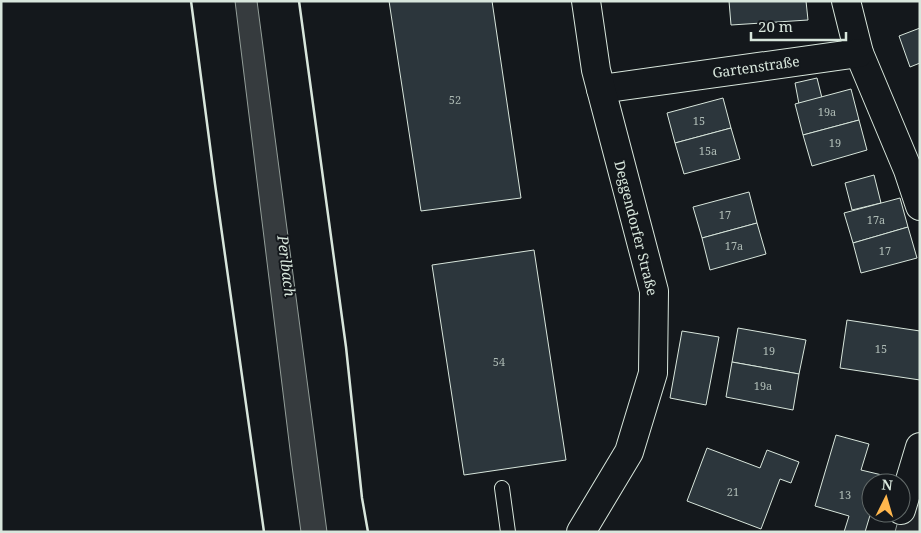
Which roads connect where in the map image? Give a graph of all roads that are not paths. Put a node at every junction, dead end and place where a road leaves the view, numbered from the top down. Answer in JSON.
{"nodes":[{"id":1,"x":586,"y":1,"type":"edge"},
{"id":2,"x":846,"y":1,"type":"edge"},
{"id":3,"x":859,"y":53,"type":"junction"},
{"id":4,"x":601,"y":89,"type":"junction"},
{"id":5,"x":920,"y":206,"type":"edge"},
{"id":6,"x":920,"y":447,"type":"edge"},
{"id":7,"x":911,"y":478,"type":"edge"},
{"id":8,"x":502,"y":488,"type":"dead end"},
{"id":9,"x":508,"y":532,"type":"edge"},
{"id":10,"x":581,"y":532,"type":"edge"}],
"edges":[{"from":1,"to":4,"type":"street","name":"Deggendorfer Straße"},
{"from":2,"to":3,"type":"street"},
{"from":3,"to":4,"type":"street","name":"Gartenstraße"},
{"from":3,"to":5,"type":"street"},
{"from":4,"to":10,"type":"street","name":"Deggendorfer Straße"},
{"from":6,"to":7,"type":"street"},
{"from":8,"to":9,"type":"lane"}]}
